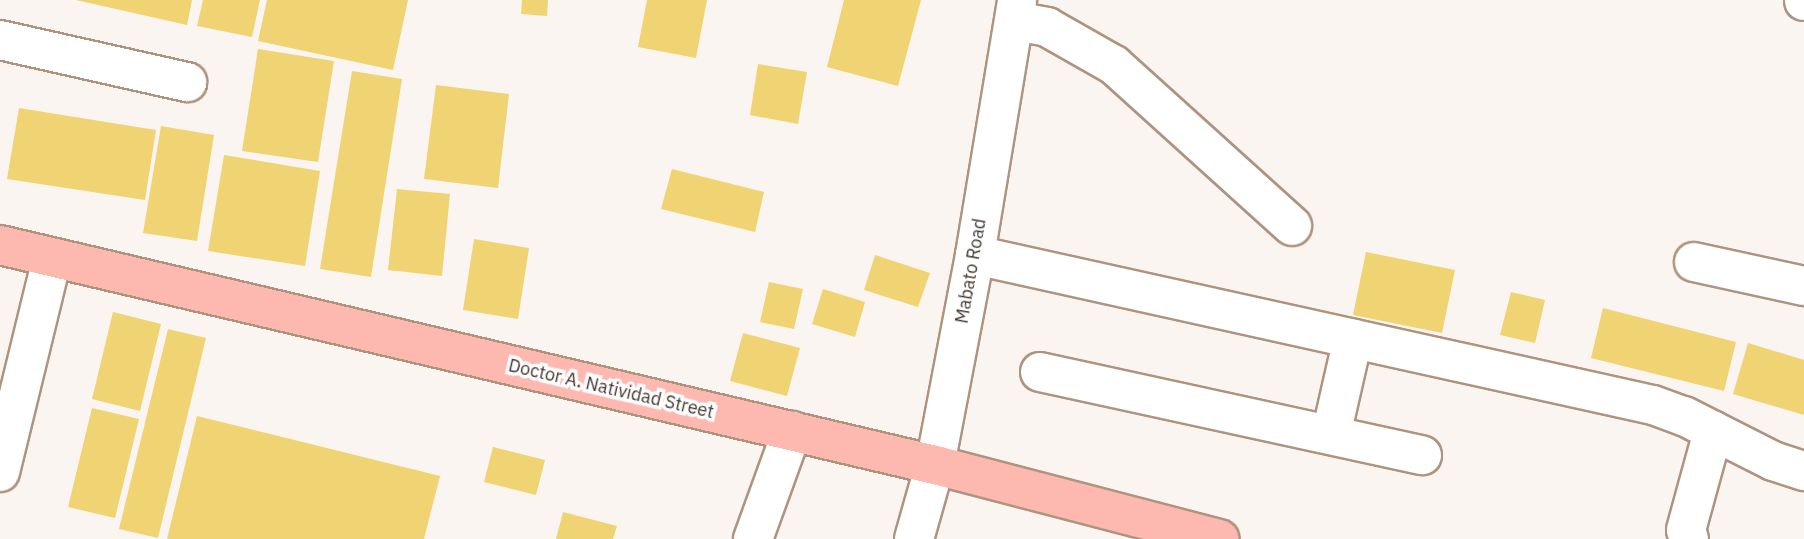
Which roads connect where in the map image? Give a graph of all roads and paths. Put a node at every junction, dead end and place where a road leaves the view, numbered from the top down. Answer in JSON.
{"nodes":[{"id":1,"x":1015,"y":11,"type":"edge"},
{"id":2,"x":0,"y":40,"type":"edge"},
{"id":3,"x":187,"y":82,"type":"dead end"},
{"id":4,"x":1292,"y":226,"type":"dead end"},
{"id":5,"x":0,"y":245,"type":"edge"},
{"id":6,"x":975,"y":255,"type":"junction"},
{"id":7,"x":52,"y":258,"type":"junction"},
{"id":8,"x":1694,"y":262,"type":"dead end"},
{"id":9,"x":1804,"y":286,"type":"edge"},
{"id":10,"x":1353,"y":338,"type":"junction"},
{"id":11,"x":1040,"y":372,"type":"dead end"},
{"id":12,"x":792,"y":431,"type":"junction"},
{"id":13,"x":1713,"y":431,"type":"junction"},
{"id":14,"x":1331,"y":435,"type":"junction"},
{"id":15,"x":1422,"y":455,"type":"dead end"},
{"id":16,"x":934,"y":465,"type":"junction"},
{"id":17,"x":1804,"y":471,"type":"edge"},
{"id":18,"x":0,"y":472,"type":"edge"},
{"id":19,"x":753,"y":539,"type":"edge"},
{"id":20,"x":914,"y":539,"type":"edge"},
{"id":21,"x":1220,"y":539,"type":"edge"},
{"id":22,"x":1689,"y":539,"type":"edge"}],
"edges":[{"from":1,"to":4,"type":"street"},
{"from":1,"to":6,"type":"street","name":"Mabato Road"},
{"from":2,"to":3,"type":"street"},
{"from":5,"to":7,"type":"main road","name":"Doctor A. Natividad Street"},
{"from":6,"to":10,"type":"street"},
{"from":6,"to":16,"type":"street","name":"Mabato Road"},
{"from":7,"to":12,"type":"main road","name":"Doctor A. Natividad Street"},
{"from":7,"to":18,"type":"street"},
{"from":8,"to":9,"type":"street"},
{"from":10,"to":13,"type":"street"},
{"from":10,"to":14,"type":"street"},
{"from":11,"to":14,"type":"street"},
{"from":12,"to":16,"type":"main road","name":"Doctor A. Natividad Street"},
{"from":12,"to":19,"type":"street"},
{"from":13,"to":17,"type":"street"},
{"from":13,"to":22,"type":"street"},
{"from":14,"to":15,"type":"street"},
{"from":16,"to":20,"type":"street","name":"Mabato Road"},
{"from":16,"to":21,"type":"main road","name":"Doctor A. Natividad Street"}]}
